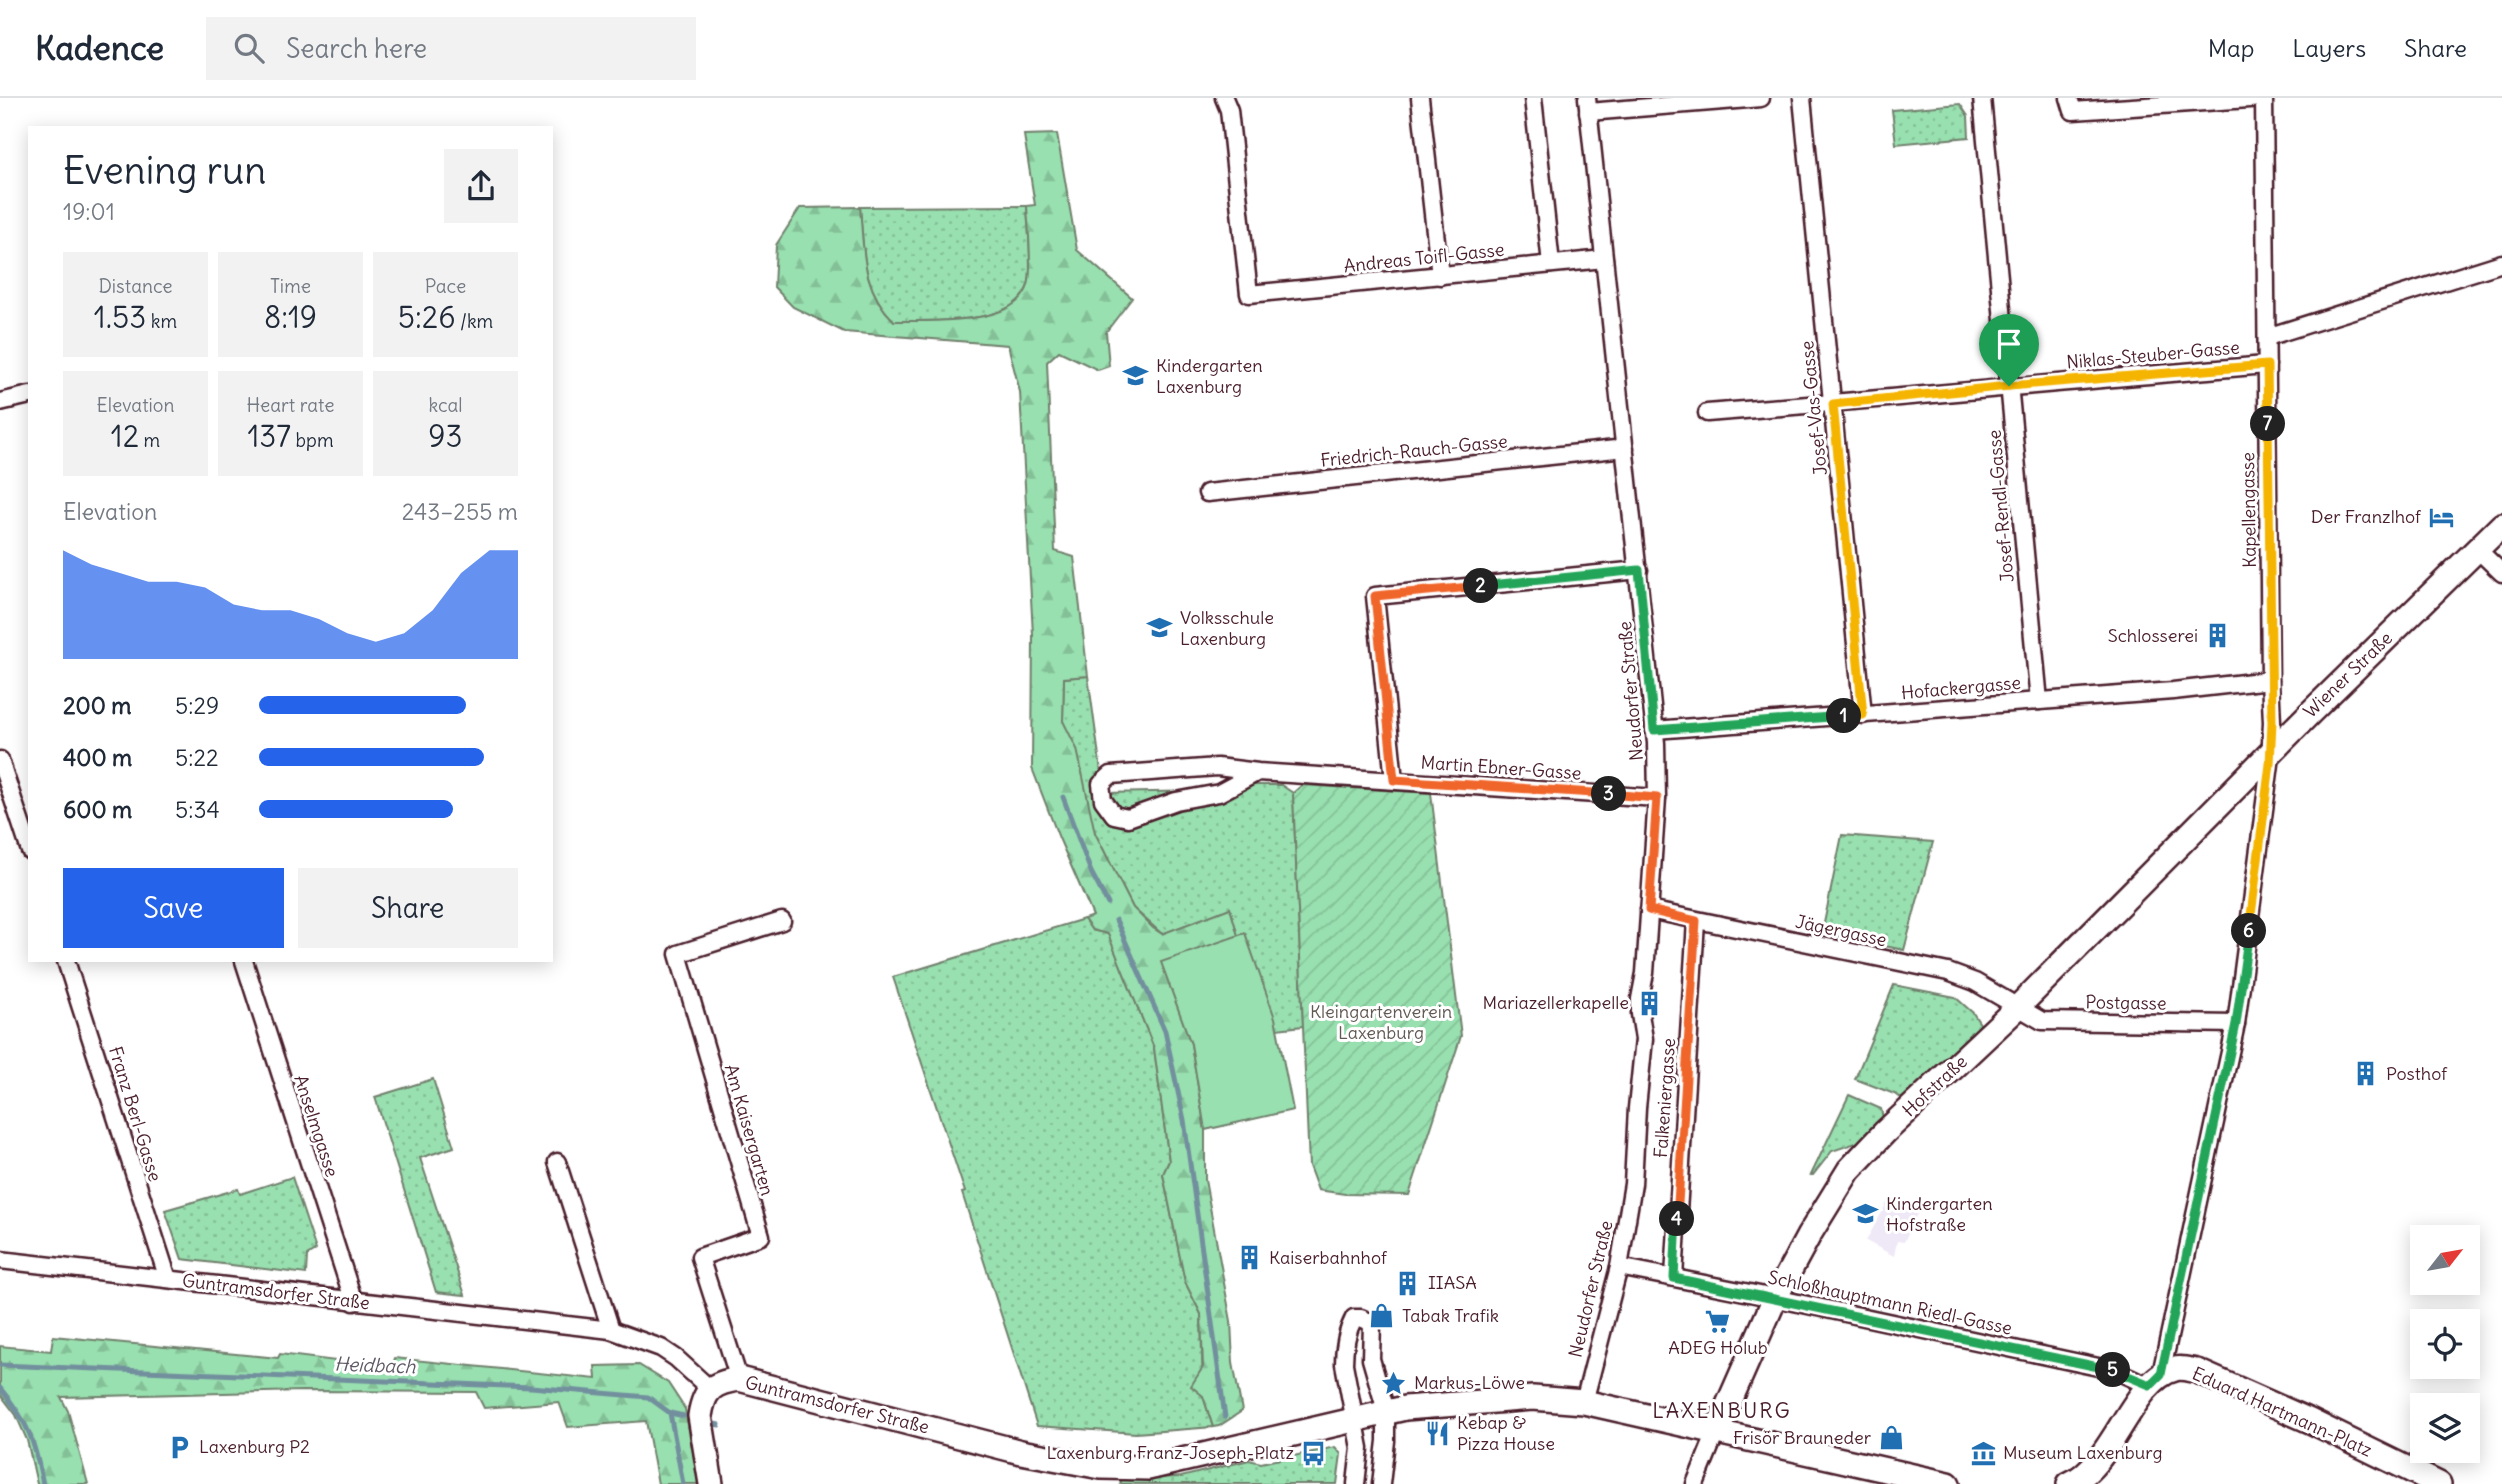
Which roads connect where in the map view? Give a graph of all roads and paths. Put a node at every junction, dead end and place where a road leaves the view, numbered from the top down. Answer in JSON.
{"nodes":[{"id":1,"x":1224,"y":98,"type":"edge"},
{"id":2,"x":1420,"y":98,"type":"edge"},
{"id":3,"x":1533,"y":98,"type":"edge"},
{"id":4,"x":1761,"y":98,"type":"edge"},
{"id":5,"x":1802,"y":98,"type":"edge"},
{"id":6,"x":1982,"y":98,"type":"edge"},
{"id":7,"x":2069,"y":98,"type":"edge"},
{"id":8,"x":2264,"y":98,"type":"edge"},
{"id":9,"x":1587,"y":105,"type":"edge"},
{"id":10,"x":1604,"y":258,"type":"junction"},
{"id":11,"x":1551,"y":264,"type":"junction"},
{"id":12,"x":2502,"y":264,"type":"edge"},
{"id":13,"x":1440,"y":276,"type":"junction"},
{"id":14,"x":2267,"y":337,"type":"junction"},
{"id":15,"x":2267,"y":365,"type":"junction"},
{"id":16,"x":2009,"y":386,"type":"junction"},
{"id":17,"x":28,"y":395,"type":"edge"},
{"id":18,"x":0,"y":401,"type":"edge"},
{"id":19,"x":1833,"y":404,"type":"junction"},
{"id":20,"x":1707,"y":413,"type":"dead end"},
{"id":21,"x":1625,"y":448,"type":"junction"},
{"id":22,"x":1207,"y":493,"type":"dead end"},
{"id":23,"x":2502,"y":525,"type":"edge"},
{"id":24,"x":2477,"y":549,"type":"junction"},
{"id":25,"x":1639,"y":570,"type":"junction"},
{"id":26,"x":2502,"y":573,"type":"edge"},
{"id":27,"x":2270,"y":680,"type":"junction"},
{"id":28,"x":2039,"y":701,"type":"junction"},
{"id":29,"x":1863,"y":715,"type":"junction"},
{"id":30,"x":1654,"y":730,"type":"junction"},
{"id":31,"x":2269,"y":753,"type":"junction"},
{"id":32,"x":0,"y":761,"type":"edge"},
{"id":33,"x":1258,"y":772,"type":"junction"},
{"id":34,"x":1394,"y":780,"type":"junction"},
{"id":35,"x":1657,"y":798,"type":"junction"},
{"id":36,"x":28,"y":845,"type":"edge"},
{"id":37,"x":1649,"y":910,"type":"junction"},
{"id":38,"x":782,"y":921,"type":"dead end"},
{"id":39,"x":1696,"y":921,"type":"junction"},
{"id":40,"x":66,"y":962,"type":"edge"},
{"id":41,"x":244,"y":962,"type":"edge"},
{"id":42,"x":2018,"y":1007,"type":"junction"},
{"id":43,"x":2236,"y":1024,"type":"junction"},
{"id":44,"x":557,"y":1162,"type":"dead end"},
{"id":45,"x":0,"y":1260,"type":"edge"},
{"id":46,"x":1619,"y":1267,"type":"junction"},
{"id":47,"x":1674,"y":1278,"type":"junction"},
{"id":48,"x":168,"y":1279,"type":"junction"},
{"id":49,"x":1775,"y":1298,"type":"junction"},
{"id":50,"x":354,"y":1302,"type":"junction"},
{"id":51,"x":611,"y":1329,"type":"junction"},
{"id":52,"x":739,"y":1379,"type":"junction"},
{"id":53,"x":2155,"y":1380,"type":"junction"},
{"id":54,"x":710,"y":1389,"type":"junction"},
{"id":55,"x":1584,"y":1402,"type":"junction"},
{"id":56,"x":1386,"y":1411,"type":"junction"},
{"id":57,"x":1354,"y":1419,"type":"junction"},
{"id":58,"x":1717,"y":1430,"type":"junction"},
{"id":59,"x":711,"y":1484,"type":"edge"},
{"id":60,"x":1356,"y":1484,"type":"edge"},
{"id":61,"x":1381,"y":1484,"type":"edge"},
{"id":62,"x":1695,"y":1484,"type":"edge"},
{"id":63,"x":1948,"y":1484,"type":"edge"},
{"id":64,"x":2069,"y":1484,"type":"edge"},
{"id":65,"x":2439,"y":1484,"type":"edge"}],
"edges":[{"from":1,"to":13,"type":"street","name":"Andreas Toifl-Gasse"},
{"from":2,"to":13,"type":"street"},
{"from":3,"to":11,"type":"street"},
{"from":4,"to":9,"type":"street"},
{"from":5,"to":19,"type":"street","name":"Josef-Vas-Gasse"},
{"from":6,"to":16,"type":"street","name":"Josef-Rendl-Gasse"},
{"from":7,"to":8,"type":"street"},
{"from":8,"to":14,"type":"street","name":"Kapellengasse"},
{"from":9,"to":10,"type":"street","name":"Neudorfer Straße"},
{"from":10,"to":11,"type":"street","name":"Andreas Toifl-Gasse"},
{"from":10,"to":21,"type":"street","name":"Neudorfer Straße"},
{"from":11,"to":13,"type":"street","name":"Andreas Toifl-Gasse"},
{"from":12,"to":14,"type":"street"},
{"from":14,"to":15,"type":"street","name":"Kapellengasse"},
{"from":15,"to":16,"type":"street","name":"Niklas-Steuber-Gasse"},
{"from":15,"to":27,"type":"street","name":"Kapellengasse"},
{"from":16,"to":19,"type":"street","name":"Niklas-Steuber-Gasse"},
{"from":16,"to":28,"type":"street","name":"Josef-Rendl-Gasse"},
{"from":17,"to":18,"type":"street"},
{"from":19,"to":20,"type":"street","name":"Niklas-Steuber-Gasse"},
{"from":19,"to":29,"type":"street","name":"Josef-Vas-Gasse"},
{"from":21,"to":22,"type":"street","name":"Friedrich-Rauch-Gasse"},
{"from":21,"to":25,"type":"street","name":"Neudorfer Straße"},
{"from":23,"to":24,"type":"main road","name":"Wiener Straße"},
{"from":24,"to":26,"type":"street"},
{"from":24,"to":31,"type":"main road","name":"Wiener Straße"},
{"from":25,"to":30,"type":"street","name":"Neudorfer Straße"},
{"from":25,"to":34,"type":"street"},
{"from":27,"to":28,"type":"street","name":"Hofackergasse"},
{"from":27,"to":31,"type":"street","name":"Kapellengasse"},
{"from":28,"to":29,"type":"street","name":"Hofackergasse"},
{"from":29,"to":30,"type":"street","name":"Hofackergasse"},
{"from":30,"to":35,"type":"street","name":"Neudorfer Straße"},
{"from":31,"to":42,"type":"main road","name":"Hofstraße"},
{"from":31,"to":43,"type":"street"},
{"from":32,"to":36,"type":"street"},
{"from":33,"to":33,"type":"street","name":"Martin Ebner-Gasse"},
{"from":33,"to":34,"type":"street","name":"Martin Ebner-Gasse"},
{"from":34,"to":35,"type":"street","name":"Martin Ebner-Gasse"},
{"from":35,"to":37,"type":"street","name":"Neudorfer Straße"},
{"from":37,"to":39,"type":"street","name":"Jägergasse"},
{"from":37,"to":46,"type":"street","name":"Neudorfer Straße"},
{"from":38,"to":52,"type":"street","name":"Am Kaisergarten"},
{"from":39,"to":42,"type":"street","name":"Jägergasse"},
{"from":39,"to":47,"type":"street","name":"Falkeniergasse"},
{"from":40,"to":48,"type":"street","name":"Franz Berl-Gasse"},
{"from":41,"to":50,"type":"street","name":"Anselmgasse"},
{"from":42,"to":43,"type":"street","name":"Postgasse"},
{"from":42,"to":49,"type":"main road","name":"Hofstraße"},
{"from":43,"to":53,"type":"street"},
{"from":44,"to":51,"type":"street"},
{"from":45,"to":48,"type":"street","name":"Guntramsdorfer Straße"},
{"from":46,"to":47,"type":"street","name":"Schloßhauptmann Riedl-Gasse"},
{"from":46,"to":55,"type":"street","name":"Neudorfer Straße"},
{"from":47,"to":49,"type":"street","name":"Schloßhauptmann Riedl-Gasse"},
{"from":48,"to":50,"type":"street","name":"Guntramsdorfer Straße"},
{"from":49,"to":53,"type":"street","name":"Schloßhauptmann Riedl-Gasse"},
{"from":49,"to":58,"type":"main road","name":"Hofstraße"},
{"from":50,"to":51,"type":"street","name":"Guntramsdorfer Straße"},
{"from":51,"to":54,"type":"street","name":"Guntramsdorfer Straße"},
{"from":52,"to":54,"type":"main road","name":"Guntramsdorfer Straße"},
{"from":52,"to":57,"type":"main road","name":"Guntramsdorfer Straße"},
{"from":53,"to":64,"type":"main road"},
{"from":53,"to":65,"type":"main road","name":"Eduard Hartmann-Platz"},
{"from":54,"to":59,"type":"main road"},
{"from":55,"to":56,"type":"main road","name":"Guntramsdorfer Straße"},
{"from":55,"to":58,"type":"main road","name":"Guntramsdorfer Straße"},
{"from":56,"to":57,"type":"main road","name":"Guntramsdorfer Straße"},
{"from":56,"to":57,"type":"street"},
{"from":56,"to":61,"type":"street"},
{"from":57,"to":60,"type":"street"},
{"from":58,"to":62,"type":"street","name":"Hofstraße"},
{"from":58,"to":63,"type":"main road","name":"Guntramsdorfer Straße"}]}
